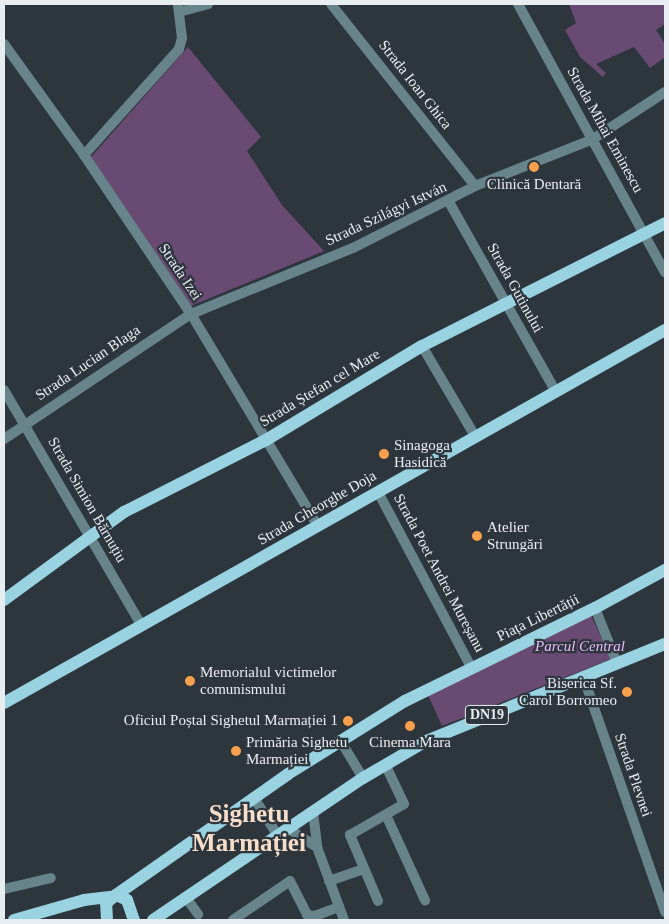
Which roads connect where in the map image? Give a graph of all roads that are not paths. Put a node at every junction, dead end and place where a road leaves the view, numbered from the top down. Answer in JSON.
{"nodes":[{"id":1,"x":208,"y":4,"type":"edge"},
{"id":2,"x":331,"y":4,"type":"edge"},
{"id":3,"x":518,"y":4,"type":"edge"},
{"id":4,"x":178,"y":8,"type":"edge"},
{"id":5,"x":4,"y":44,"type":"edge"},
{"id":6,"x":665,"y":92,"type":"edge"},
{"id":7,"x":592,"y":139,"type":"junction"},
{"id":8,"x":84,"y":156,"type":"junction"},
{"id":9,"x":475,"y":186,"type":"junction"},
{"id":10,"x":449,"y":202,"type":"junction"},
{"id":11,"x":665,"y":223,"type":"edge"},
{"id":12,"x":646,"y":233,"type":"junction"},
{"id":13,"x":665,"y":272,"type":"edge"},
{"id":14,"x":506,"y":304,"type":"junction"},
{"id":15,"x":191,"y":314,"type":"junction"},
{"id":16,"x":665,"y":330,"type":"edge"},
{"id":17,"x":422,"y":346,"type":"junction"},
{"id":18,"x":4,"y":390,"type":"edge"},
{"id":19,"x":555,"y":390,"type":"junction"},
{"id":20,"x":25,"y":424,"type":"junction"},
{"id":21,"x":475,"y":436,"type":"junction"},
{"id":22,"x":4,"y":439,"type":"edge"},
{"id":23,"x":266,"y":440,"type":"junction"},
{"id":24,"x":378,"y":492,"type":"junction"},
{"id":25,"x":318,"y":526,"type":"junction"},
{"id":26,"x":90,"y":535,"type":"junction"},
{"id":27,"x":665,"y":570,"type":"edge"},
{"id":28,"x":4,"y":600,"type":"edge"},
{"id":29,"x":595,"y":608,"type":"junction"},
{"id":30,"x":142,"y":626,"type":"junction"},
{"id":31,"x":665,"y":644,"type":"edge"},
{"id":32,"x":617,"y":663,"type":"junction"},
{"id":33,"x":472,"y":669,"type":"junction"},
{"id":34,"x":583,"y":676,"type":"junction"},
{"id":35,"x":4,"y":702,"type":"edge"},
{"id":36,"x":340,"y":740,"type":"junction"},
{"id":37,"x":385,"y":764,"type":"junction"},
{"id":38,"x":363,"y":778,"type":"junction"},
{"id":39,"x":254,"y":798,"type":"junction"},
{"id":40,"x":313,"y":812,"type":"junction"},
{"id":41,"x":386,"y":815,"type":"junction"},
{"id":42,"x":284,"y":832,"type":"junction"},
{"id":43,"x":317,"y":847,"type":"junction"},
{"id":44,"x":363,"y":869,"type":"junction"},
{"id":45,"x":51,"y":878,"type":"dead end"},
{"id":46,"x":329,"y":881,"type":"junction"},
{"id":47,"x":4,"y":889,"type":"edge"},
{"id":48,"x":113,"y":896,"type":"junction"},
{"id":49,"x":187,"y":900,"type":"junction"},
{"id":50,"x":425,"y":900,"type":"dead end"},
{"id":51,"x":378,"y":901,"type":"dead end"},
{"id":52,"x":339,"y":906,"type":"junction"},
{"id":53,"x":665,"y":912,"type":"edge"},
{"id":54,"x":198,"y":914,"type":"dead end"},
{"id":55,"x":14,"y":920,"type":"edge"},
{"id":56,"x":107,"y":920,"type":"edge"},
{"id":57,"x":134,"y":920,"type":"edge"},
{"id":58,"x":153,"y":920,"type":"edge"},
{"id":59,"x":233,"y":920,"type":"edge"},
{"id":60,"x":344,"y":920,"type":"edge"}],
"edges":[{"from":1,"to":4,"type":"street"},
{"from":2,"to":9,"type":"street","name":"Strada Ioan Ghica"},
{"from":3,"to":7,"type":"street","name":"Strada Mihai Eminescu"},
{"from":4,"to":8,"type":"street"},
{"from":5,"to":8,"type":"street","name":"Strada Izei"},
{"from":6,"to":7,"type":"street","name":"Strada Szilágyi István"},
{"from":7,"to":9,"type":"street","name":"Strada Szilágyi István"},
{"from":7,"to":12,"type":"street","name":"Strada Mihai Eminescu"},
{"from":8,"to":15,"type":"street","name":"Strada Izei"},
{"from":9,"to":10,"type":"street","name":"Strada Szilágyi István"},
{"from":10,"to":14,"type":"street","name":"Strada Gutinului"},
{"from":10,"to":15,"type":"street","name":"Strada Szilágyi István"},
{"from":11,"to":12,"type":"main road","name":"Strada Ștefan cel Mare"},
{"from":12,"to":13,"type":"street","name":"Strada Mihai Eminescu"},
{"from":12,"to":14,"type":"main road","name":"Strada Ștefan cel Mare"},
{"from":14,"to":17,"type":"main road","name":"Strada Ștefan cel Mare"},
{"from":14,"to":19,"type":"street","name":"Strada Gutinului"},
{"from":15,"to":20,"type":"street","name":"Strada Lucian Blaga"},
{"from":15,"to":23,"type":"street","name":"Strada Izei"},
{"from":16,"to":19,"type":"main road","name":"Strada Gheorghe Doja"},
{"from":17,"to":21,"type":"street"},
{"from":17,"to":23,"type":"main road","name":"Strada Ștefan cel Mare"},
{"from":18,"to":20,"type":"street","name":"Strada Simion Bărnuțiu"},
{"from":19,"to":21,"type":"main road","name":"Strada Gheorghe Doja"},
{"from":20,"to":22,"type":"street","name":"Strada Lucian Blaga"},
{"from":20,"to":26,"type":"street","name":"Strada Simion Bărnuțiu"},
{"from":21,"to":24,"type":"main road","name":"Strada Gheorghe Doja"},
{"from":23,"to":25,"type":"street","name":"Strada Izei"},
{"from":23,"to":26,"type":"main road","name":"Strada Ștefan cel Mare"},
{"from":24,"to":25,"type":"main road","name":"Strada Gheorghe Doja"},
{"from":24,"to":33,"type":"street","name":"Strada Poet Andrei Mureșanu"},
{"from":25,"to":30,"type":"main road","name":"Strada Gheorghe Doja"},
{"from":26,"to":28,"type":"main road","name":"Strada Ștefan cel Mare"},
{"from":26,"to":30,"type":"street","name":"Strada Simion Bărnuțiu"},
{"from":27,"to":29,"type":"main road"},
{"from":29,"to":32,"type":"street","name":"Piața Libertății"},
{"from":29,"to":33,"type":"main road","name":"Piața Libertății"},
{"from":30,"to":35,"type":"main road","name":"Strada Gheorghe Doja"},
{"from":31,"to":32,"type":"main road","number":"DN19"},
{"from":32,"to":34,"type":"main road","number":"DN19"},
{"from":33,"to":36,"type":"main road","name":"Piața Libertății"},
{"from":34,"to":37,"type":"main road","number":"DN19"},
{"from":34,"to":53,"type":"street","name":"Strada Plevnei"},
{"from":36,"to":38,"type":"street"},
{"from":36,"to":39,"type":"main road","name":"Piața Libertății"},
{"from":37,"to":38,"type":"main road","number":"DN19"},
{"from":37,"to":41,"type":"street"},
{"from":38,"to":40,"type":"main road","number":"DN19"},
{"from":39,"to":42,"type":"street"},
{"from":39,"to":48,"type":"main road","name":"Piața Libertății"},
{"from":40,"to":42,"type":"main road","number":"DN19"},
{"from":40,"to":43,"type":"street"},
{"from":41,"to":44,"type":"street"},
{"from":41,"to":50,"type":"street"},
{"from":42,"to":43,"type":"street"},
{"from":42,"to":49,"type":"main road","number":"DN19"},
{"from":43,"to":46,"type":"street"},
{"from":44,"to":46,"type":"street"},
{"from":44,"to":51,"type":"street"},
{"from":45,"to":47,"type":"street"},
{"from":46,"to":52,"type":"street"},
{"from":48,"to":55,"type":"main road"},
{"from":48,"to":56,"type":"main road"},
{"from":48,"to":57,"type":"main road"},
{"from":49,"to":54,"type":"street"},
{"from":49,"to":58,"type":"main road","number":"DN19"},
{"from":52,"to":59,"type":"street"},
{"from":52,"to":60,"type":"street"}]}
